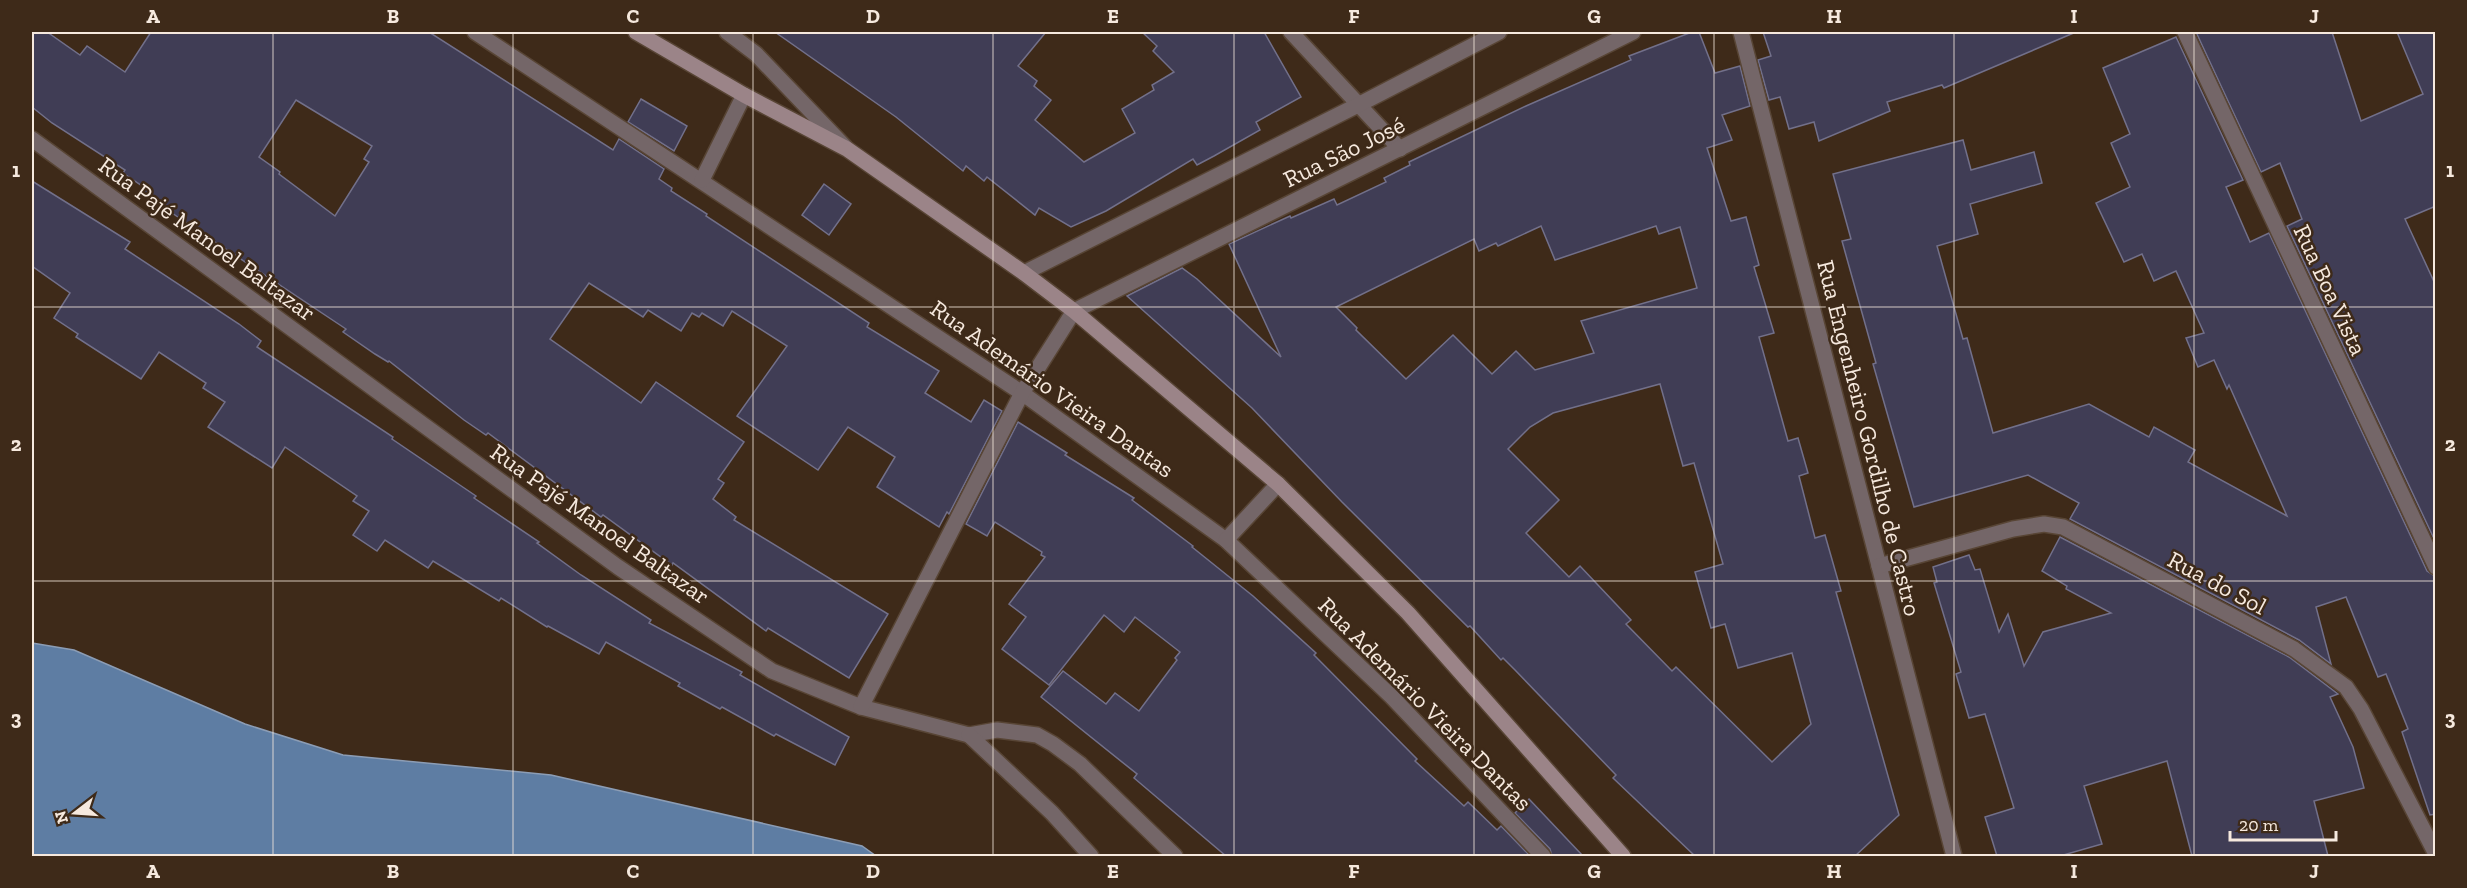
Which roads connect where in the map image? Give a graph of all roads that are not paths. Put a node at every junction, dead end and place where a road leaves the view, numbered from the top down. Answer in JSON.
{"nodes":[{"id":1,"x":475,"y":32,"type":"edge"},
{"id":2,"x":636,"y":32,"type":"edge"},
{"id":3,"x":727,"y":32,"type":"edge"},
{"id":4,"x":1291,"y":32,"type":"edge"},
{"id":5,"x":1499,"y":32,"type":"edge"},
{"id":6,"x":1633,"y":32,"type":"edge"},
{"id":7,"x":1741,"y":32,"type":"edge"},
{"id":8,"x":2185,"y":32,"type":"edge"},
{"id":9,"x":744,"y":95,"type":"junction"},
{"id":10,"x":1358,"y":105,"type":"junction"},
{"id":11,"x":32,"y":139,"type":"edge"},
{"id":12,"x":847,"y":149,"type":"junction"},
{"id":13,"x":1400,"y":149,"type":"junction"},
{"id":14,"x":702,"y":180,"type":"junction"},
{"id":15,"x":1024,"y":273,"type":"junction"},
{"id":16,"x":1074,"y":311,"type":"junction"},
{"id":17,"x":1022,"y":393,"type":"junction"},
{"id":18,"x":1278,"y":484,"type":"junction"},
{"id":19,"x":1226,"y":540,"type":"junction"},
{"id":20,"x":1879,"y":566,"type":"junction"},
{"id":21,"x":2436,"y":567,"type":"edge"},
{"id":22,"x":861,"y":707,"type":"junction"},
{"id":23,"x":969,"y":735,"type":"junction"},
{"id":24,"x":2436,"y":854,"type":"edge"},
{"id":25,"x":1090,"y":856,"type":"edge"},
{"id":26,"x":1175,"y":856,"type":"edge"},
{"id":27,"x":1543,"y":856,"type":"edge"},
{"id":28,"x":1623,"y":856,"type":"edge"},
{"id":29,"x":1954,"y":856,"type":"edge"}],
"edges":[{"from":1,"to":14,"type":"street","name":"Rua Ademário Vieira Dantas"},
{"from":2,"to":9,"type":"main road","name":"Rua Ademário Vieira Dantas"},
{"from":3,"to":12,"type":"street"},
{"from":4,"to":10,"type":"street"},
{"from":5,"to":10,"type":"street","name":"Rua São José"},
{"from":6,"to":13,"type":"street","name":"Rua São José"},
{"from":7,"to":20,"type":"street","name":"Rua Engenheiro Gordilho de Castro"},
{"from":8,"to":21,"type":"street","name":"Rua Boa Vista"},
{"from":9,"to":12,"type":"main road","name":"Rua Ademário Vieira Dantas"},
{"from":9,"to":14,"type":"street"},
{"from":10,"to":13,"type":"street"},
{"from":10,"to":15,"type":"street","name":"Rua São José"},
{"from":11,"to":22,"type":"street","name":"Rua Pajé Manoel Baltazar"},
{"from":12,"to":15,"type":"main road","name":"Rua Ademário Vieira Dantas"},
{"from":13,"to":16,"type":"street","name":"Rua São José"},
{"from":14,"to":17,"type":"street","name":"Rua Ademário Vieira Dantas"},
{"from":15,"to":16,"type":"main road","name":"Rua Ademário Vieira Dantas"},
{"from":16,"to":17,"type":"street"},
{"from":16,"to":18,"type":"main road","name":"Rua Ademário Vieira Dantas"},
{"from":17,"to":19,"type":"street","name":"Rua Ademário Vieira Dantas"},
{"from":17,"to":22,"type":"street"},
{"from":18,"to":19,"type":"street"},
{"from":18,"to":28,"type":"main road","name":"Rua Ademário Vieira Dantas"},
{"from":19,"to":27,"type":"street","name":"Rua Ademário Vieira Dantas"},
{"from":20,"to":24,"type":"street","name":"Rua do Sol"},
{"from":20,"to":29,"type":"street","name":"Rua Engenheiro Gordilho de Castro"},
{"from":22,"to":23,"type":"street","name":"Rua Pajé Manoel Baltazar"},
{"from":23,"to":25,"type":"street"},
{"from":23,"to":26,"type":"street","name":"Rua Pajé Manoel Baltazar"}]}
